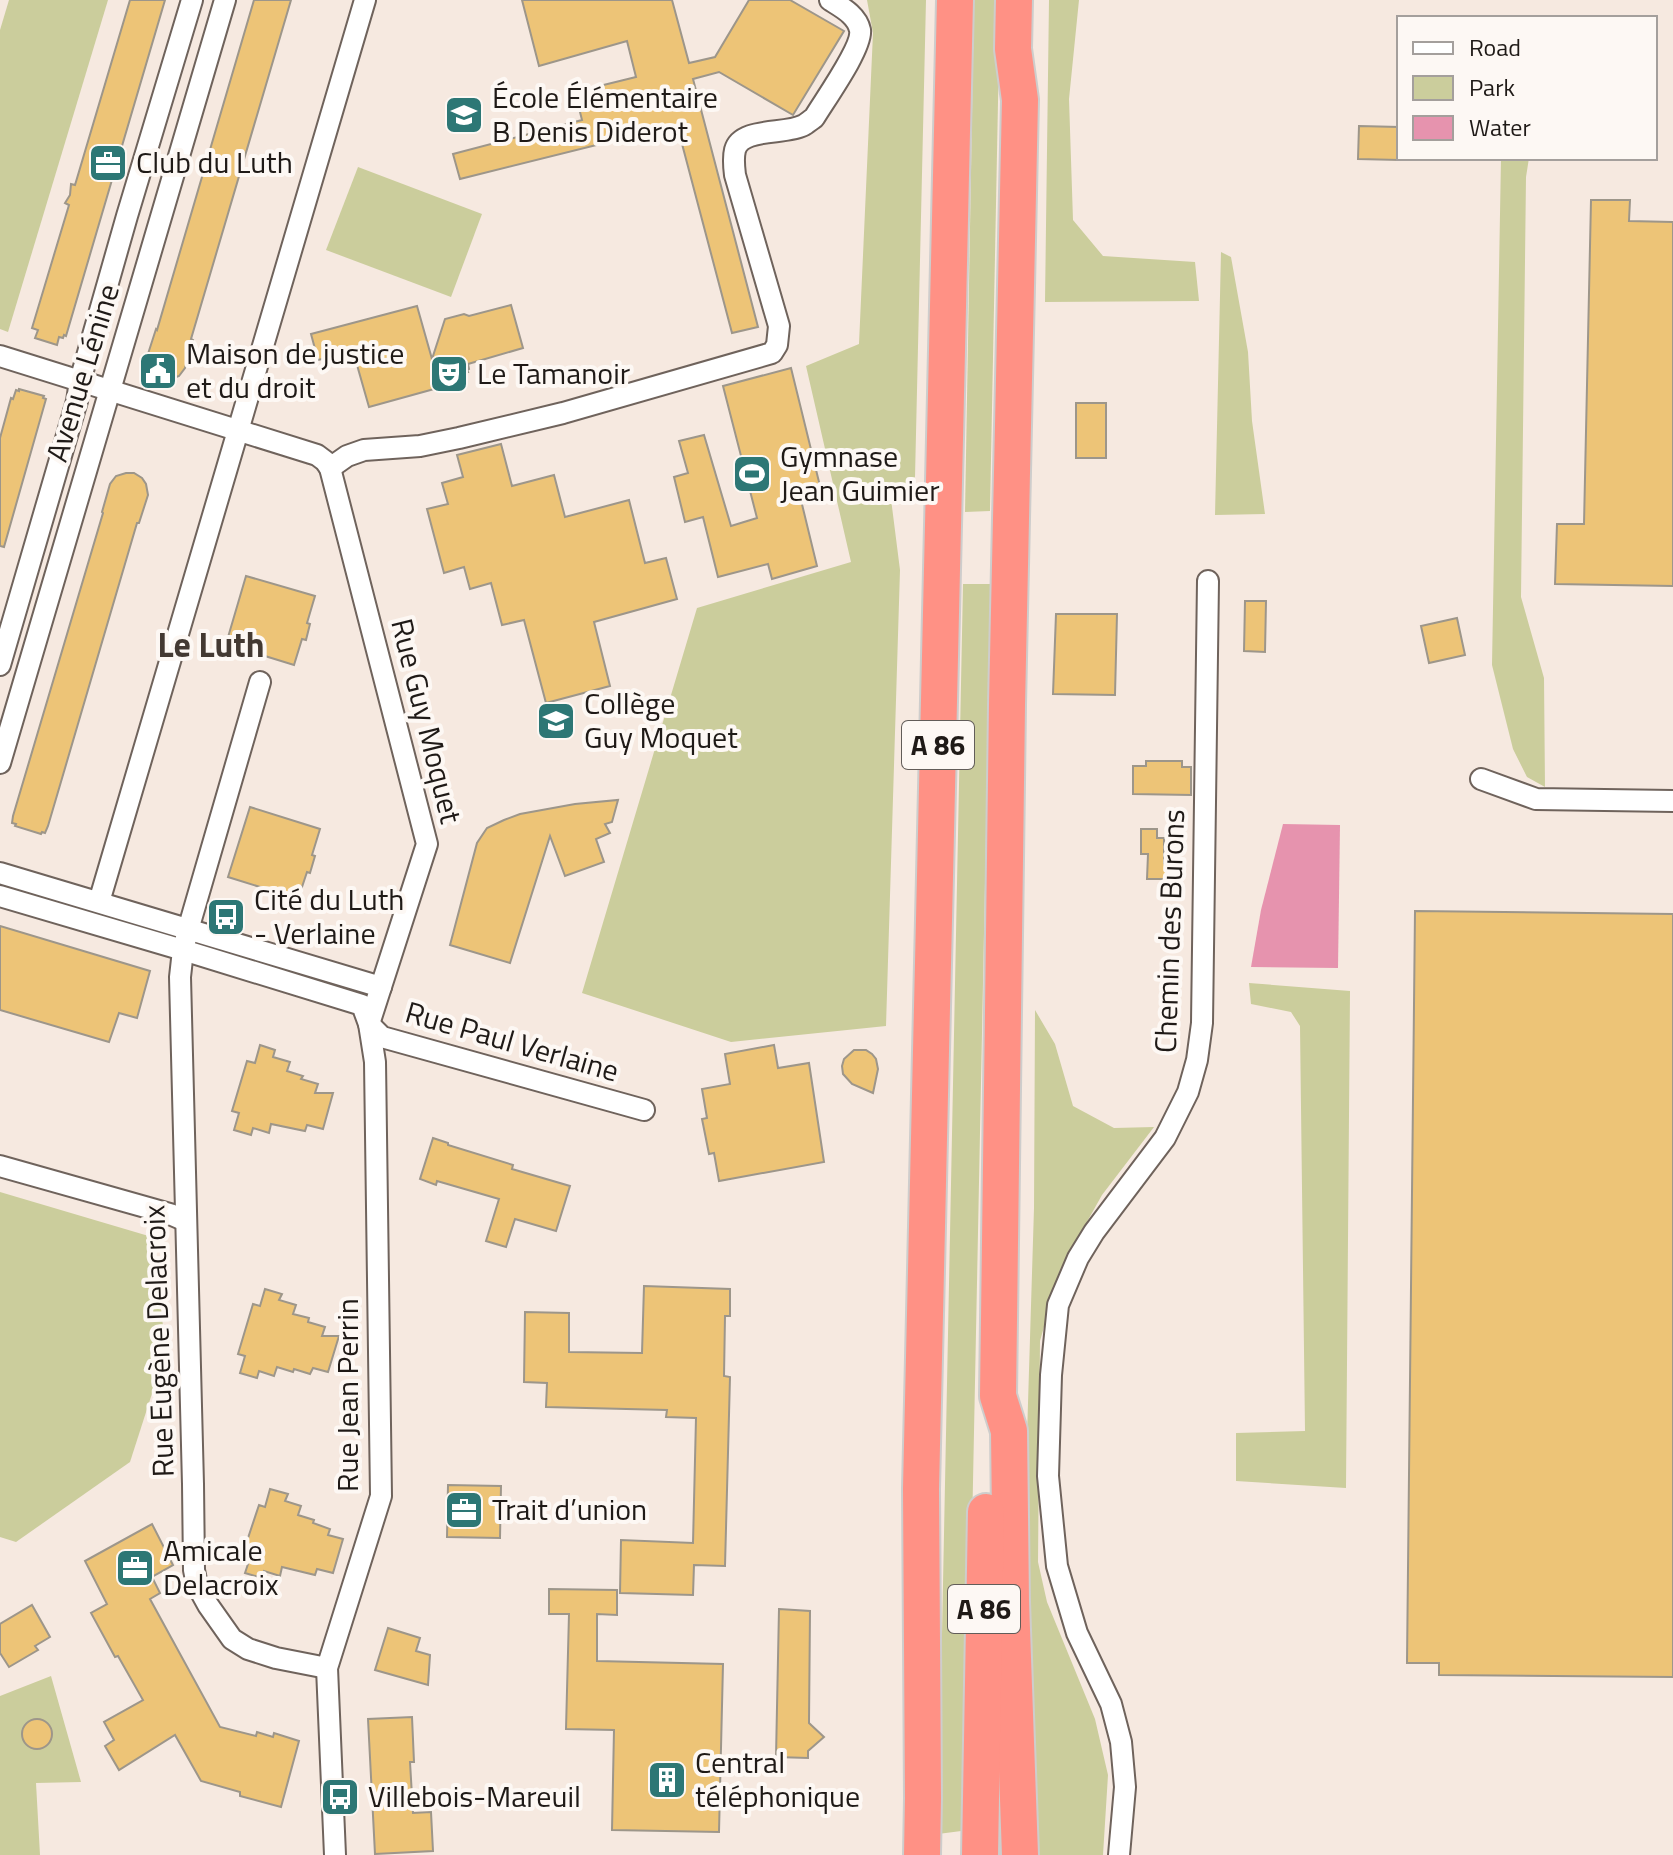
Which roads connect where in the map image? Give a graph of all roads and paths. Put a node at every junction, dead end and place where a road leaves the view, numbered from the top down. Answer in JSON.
{"nodes":[{"id":1,"x":192,"y":0,"type":"edge"},
{"id":2,"x":225,"y":0,"type":"edge"},
{"id":3,"x":365,"y":0,"type":"edge"},
{"id":4,"x":830,"y":0,"type":"edge"},
{"id":5,"x":955,"y":0,"type":"edge"},
{"id":6,"x":1014,"y":0,"type":"edge"},
{"id":7,"x":1037,"y":0,"type":"edge"},
{"id":8,"x":1020,"y":100,"type":"junction"},
{"id":9,"x":0,"y":356,"type":"edge"},
{"id":10,"x":80,"y":381,"type":"junction"},
{"id":11,"x":110,"y":389,"type":"junction"},
{"id":12,"x":238,"y":429,"type":"junction"},
{"id":13,"x":330,"y":468,"type":"junction"},
{"id":14,"x":1208,"y":581,"type":"dead end"},
{"id":15,"x":0,"y":665,"type":"edge"},
{"id":16,"x":260,"y":682,"type":"dead end"},
{"id":17,"x":0,"y":763,"type":"edge"},
{"id":18,"x":1481,"y":779,"type":"dead end"},
{"id":19,"x":1673,"y":801,"type":"edge"},
{"id":20,"x":0,"y":873,"type":"edge"},
{"id":21,"x":0,"y":896,"type":"edge"},
{"id":22,"x":99,"y":902,"type":"junction"},
{"id":23,"x":185,"y":940,"type":"junction"},
{"id":24,"x":381,"y":987,"type":"junction"},
{"id":25,"x":369,"y":1024,"type":"junction"},
{"id":26,"x":644,"y":1110,"type":"dead end"},
{"id":27,"x":0,"y":1166,"type":"edge"},
{"id":28,"x":186,"y":1221,"type":"junction"},
{"id":29,"x":998,"y":1396,"type":"junction"},
{"id":30,"x":327,"y":1668,"type":"junction"},
{"id":31,"x":923,"y":1798,"type":"junction"},
{"id":32,"x":335,"y":1855,"type":"edge"},
{"id":33,"x":901,"y":1855,"type":"edge"},
{"id":34,"x":922,"y":1855,"type":"edge"},
{"id":35,"x":980,"y":1855,"type":"edge"},
{"id":36,"x":1020,"y":1855,"type":"edge"},
{"id":37,"x":1119,"y":1855,"type":"edge"}],
"edges":[{"from":1,"to":10,"type":"street","name":"Avenue Lénine"},
{"from":2,"to":11,"type":"street","name":"Avenue Lénine"},
{"from":3,"to":12,"type":"street"},
{"from":4,"to":13,"type":"street"},
{"from":5,"to":31,"type":"highway","number":"A 86"},
{"from":6,"to":8,"type":"highway","number":"A 86"},
{"from":7,"to":8,"type":"highway"},
{"from":8,"to":29,"type":"highway","number":"A 86"},
{"from":9,"to":10,"type":"street"},
{"from":10,"to":11,"type":"street"},
{"from":10,"to":15,"type":"street","name":"Avenue Lénine"},
{"from":11,"to":12,"type":"street"},
{"from":11,"to":17,"type":"street","name":"Avenue Lénine"},
{"from":12,"to":13,"type":"street"},
{"from":12,"to":22,"type":"street"},
{"from":13,"to":24,"type":"street","name":"Rue Guy Moquet"},
{"from":14,"to":37,"type":"street","name":"Chemin des Burons"},
{"from":16,"to":23,"type":"street","name":"Rue Eugène Delacroix"},
{"from":18,"to":19,"type":"street"},
{"from":20,"to":22,"type":"street"},
{"from":21,"to":23,"type":"street"},
{"from":22,"to":23,"type":"street"},
{"from":23,"to":24,"type":"street","name":"Rue Paul Verlaine"},
{"from":23,"to":25,"type":"street","name":"Rue Paul Verlaine"},
{"from":23,"to":28,"type":"street","name":"Rue Eugène Delacroix"},
{"from":24,"to":25,"type":"street","name":"Rue Paul Verlaine"},
{"from":25,"to":26,"type":"street","name":"Rue Paul Verlaine"},
{"from":25,"to":30,"type":"street","name":"Rue Jean Perrin"},
{"from":27,"to":28,"type":"street"},
{"from":28,"to":30,"type":"street","name":"Rue Eugène Delacroix"},
{"from":29,"to":35,"type":"highway","number":"A 86"},
{"from":29,"to":36,"type":"highway"},
{"from":30,"to":32,"type":"street","name":"Rue Jean Perrin"},
{"from":31,"to":33,"type":"highway"},
{"from":31,"to":34,"type":"highway","number":"A 86"}]}
